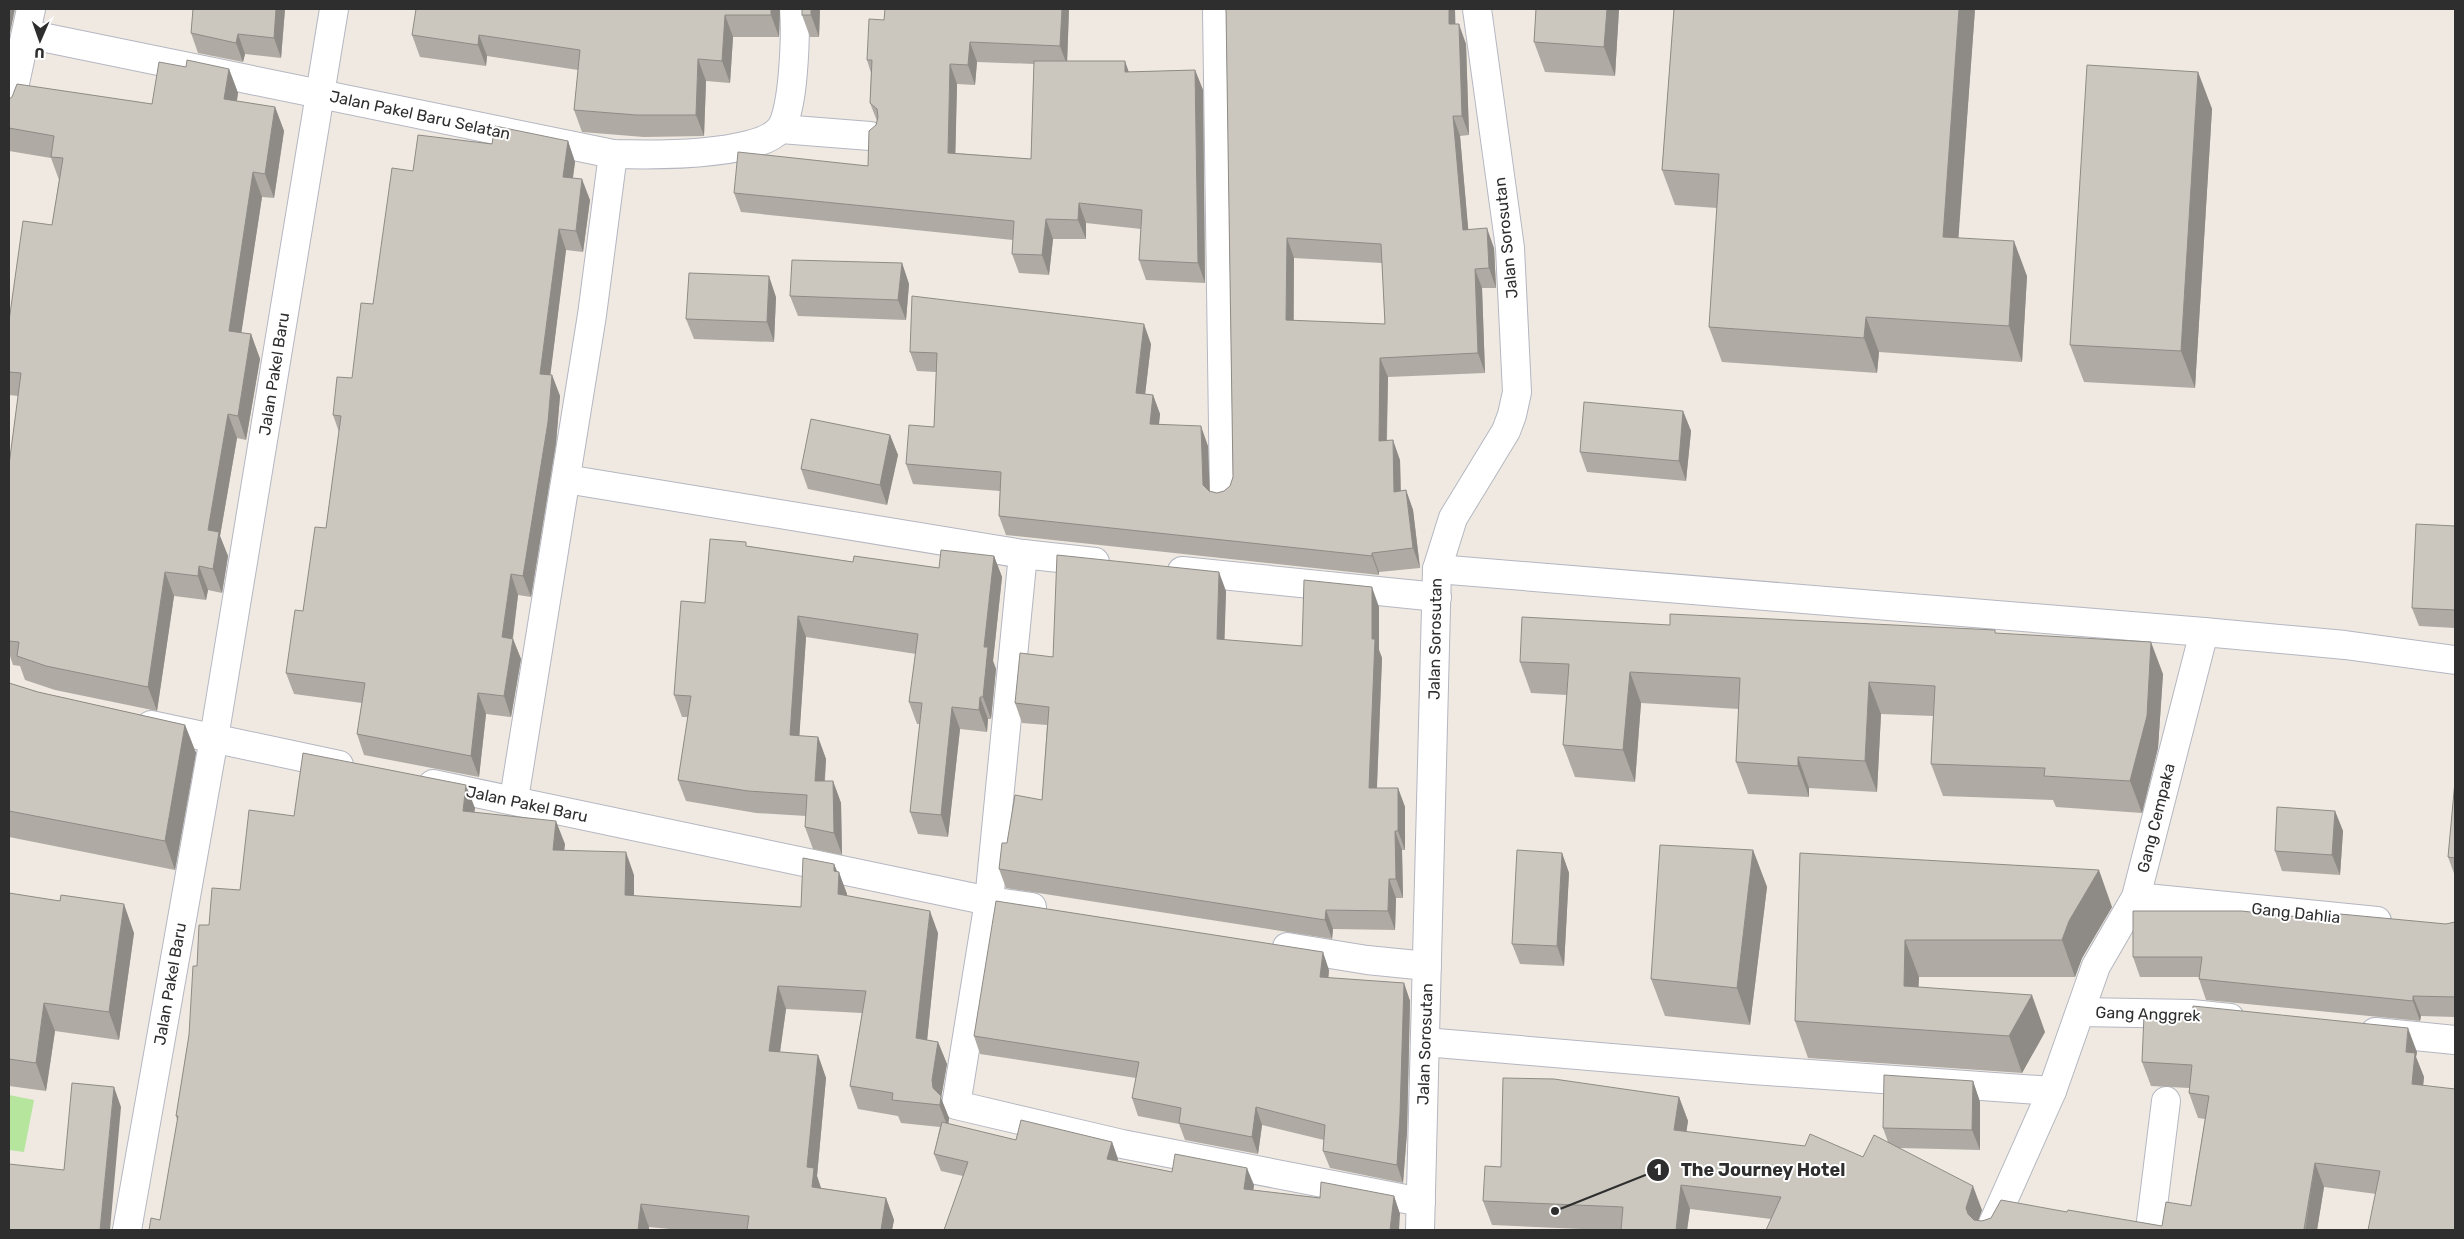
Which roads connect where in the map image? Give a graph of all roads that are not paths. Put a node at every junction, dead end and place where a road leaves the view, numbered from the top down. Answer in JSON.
{"nodes":[{"id":1,"x":334,"y":9,"type":"edge"},
{"id":2,"x":794,"y":9,"type":"edge"},
{"id":3,"x":1217,"y":9,"type":"edge"},
{"id":4,"x":1477,"y":9,"type":"edge"},
{"id":5,"x":29,"y":21,"type":"edge"},
{"id":6,"x":321,"y":95,"type":"junction"},
{"id":7,"x":9,"y":111,"type":"edge"},
{"id":8,"x":781,"y":129,"type":"junction"},
{"id":9,"x":870,"y":136,"type":"edge"},
{"id":10,"x":613,"y":154,"type":"junction"},
{"id":11,"x":566,"y":479,"type":"junction"},
{"id":12,"x":1224,"y":497,"type":"edge"},
{"id":13,"x":1022,"y":554,"type":"junction"},
{"id":14,"x":1121,"y":565,"type":"edge"},
{"id":15,"x":1161,"y":569,"type":"edge"},
{"id":16,"x":1437,"y":569,"type":"junction"},
{"id":17,"x":1437,"y":597,"type":"junction"},
{"id":18,"x":2204,"y":632,"type":"junction"},
{"id":19,"x":2455,"y":660,"type":"edge"},
{"id":20,"x":128,"y":720,"type":"edge"},
{"id":21,"x":214,"y":738,"type":"junction"},
{"id":22,"x":360,"y":770,"type":"edge"},
{"id":23,"x":408,"y":779,"type":"edge"},
{"id":24,"x":514,"y":800,"type":"junction"},
{"id":25,"x":2136,"y":897,"type":"junction"},
{"id":26,"x":989,"y":901,"type":"junction"},
{"id":27,"x":1057,"y":911,"type":"edge"},
{"id":28,"x":2397,"y":924,"type":"edge"},
{"id":29,"x":1260,"y":943,"type":"edge"},
{"id":30,"x":1427,"y":966,"type":"junction"},
{"id":31,"x":2080,"y":1012,"type":"junction"},
{"id":32,"x":2258,"y":1021,"type":"edge"},
{"id":33,"x":2352,"y":1030,"type":"edge"},
{"id":34,"x":2455,"y":1040,"type":"edge"},
{"id":35,"x":1425,"y":1042,"type":"junction"},
{"id":36,"x":2052,"y":1091,"type":"junction"},
{"id":37,"x":2166,"y":1101,"type":"dead end"},
{"id":38,"x":1421,"y":1202,"type":"junction"},
{"id":39,"x":127,"y":1230,"type":"edge"},
{"id":40,"x":1420,"y":1230,"type":"edge"},
{"id":41,"x":1990,"y":1230,"type":"edge"},
{"id":42,"x":2150,"y":1230,"type":"edge"}],
"edges":[{"from":1,"to":6,"type":"street","name":"Jalan Pakel Baru"},
{"from":2,"to":8,"type":"street"},
{"from":3,"to":12,"type":"street"},
{"from":4,"to":16,"type":"street","name":"Jalan Sorosutan"},
{"from":5,"to":6,"type":"street","name":"Jalan Pakel Baru Selatan"},
{"from":5,"to":7,"type":"street"},
{"from":6,"to":10,"type":"street","name":"Jalan Pakel Baru Selatan"},
{"from":6,"to":21,"type":"street","name":"Jalan Pakel Baru"},
{"from":8,"to":9,"type":"street"},
{"from":8,"to":10,"type":"street","name":"Jalan Pakel Baru Selatan"},
{"from":10,"to":11,"type":"street"},
{"from":11,"to":13,"type":"street"},
{"from":11,"to":24,"type":"street"},
{"from":13,"to":14,"type":"street"},
{"from":13,"to":26,"type":"street"},
{"from":15,"to":17,"type":"street"},
{"from":16,"to":17,"type":"street","name":"Jalan Sorosutan"},
{"from":16,"to":18,"type":"street"},
{"from":17,"to":30,"type":"street","name":"Jalan Sorosutan"},
{"from":18,"to":19,"type":"street"},
{"from":18,"to":25,"type":"street","name":"Gang Cempaka"},
{"from":20,"to":21,"type":"street"},
{"from":21,"to":22,"type":"street"},
{"from":21,"to":39,"type":"street","name":"Jalan Pakel Baru"},
{"from":23,"to":24,"type":"street","name":"Jalan Pakel Baru"},
{"from":24,"to":26,"type":"street","name":"Jalan Pakel Baru"},
{"from":25,"to":28,"type":"street","name":"Gang Dahlia"},
{"from":25,"to":31,"type":"street","name":"Gang Cempaka"},
{"from":26,"to":27,"type":"street","name":"Jalan Pakel Baru"},
{"from":26,"to":38,"type":"street"},
{"from":29,"to":30,"type":"street"},
{"from":30,"to":35,"type":"street","name":"Jalan Sorosutan"},
{"from":31,"to":32,"type":"street","name":"Gang Anggrek"},
{"from":31,"to":36,"type":"street","name":"Gang Cempaka"},
{"from":33,"to":34,"type":"street"},
{"from":35,"to":36,"type":"street"},
{"from":35,"to":38,"type":"street","name":"Jalan Sorosutan"},
{"from":36,"to":41,"type":"street","name":"Gang Cempaka"},
{"from":37,"to":42,"type":"street"},
{"from":38,"to":40,"type":"street","name":"Jalan Sorosutan"}]}
